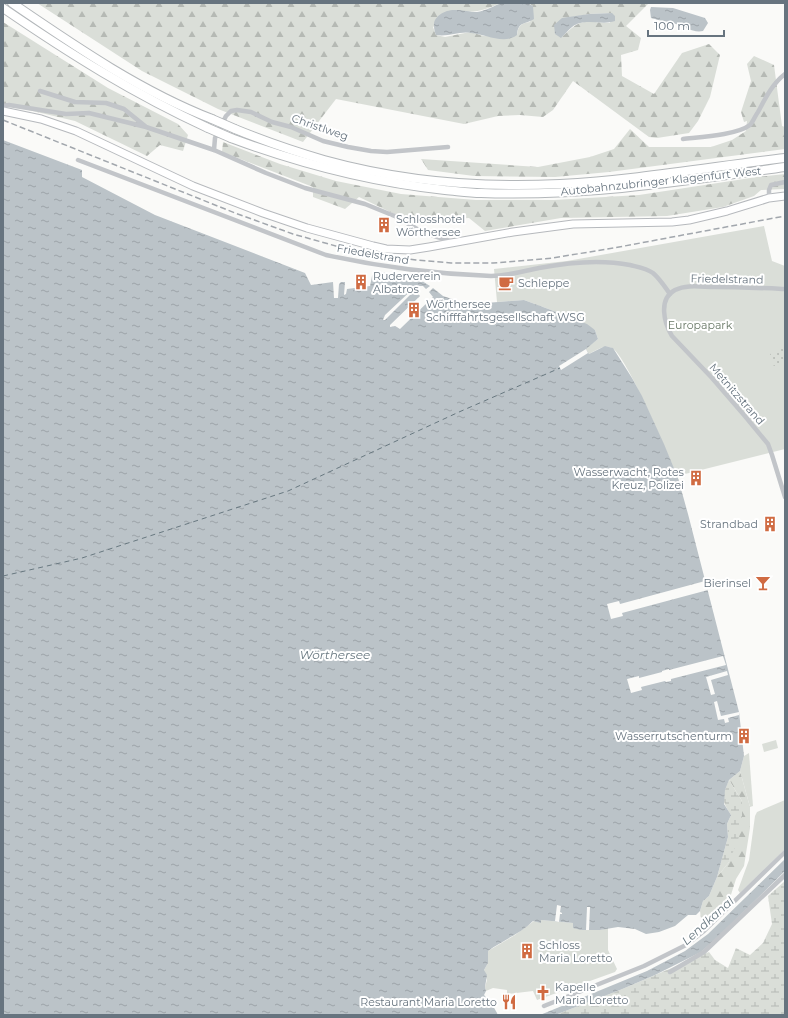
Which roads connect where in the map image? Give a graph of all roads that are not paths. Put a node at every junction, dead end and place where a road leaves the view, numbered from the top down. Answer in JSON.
{"nodes":[{"id":1,"x":12,"y":3,"type":"edge"},
{"id":2,"x":3,"y":8,"type":"edge"},
{"id":3,"x":3,"y":14,"type":"edge"},
{"id":4,"x":22,"y":21,"type":"junction"},
{"id":5,"x":785,"y":74,"type":"edge"},
{"id":6,"x":40,"y":91,"type":"dead end"},
{"id":7,"x":3,"y":106,"type":"edge"},
{"id":8,"x":3,"y":111,"type":"edge"},
{"id":9,"x":146,"y":127,"type":"junction"},
{"id":10,"x":683,"y":139,"type":"dead end"},
{"id":11,"x":448,"y":147,"type":"dead end"},
{"id":12,"x":214,"y":150,"type":"junction"},
{"id":13,"x":785,"y":158,"type":"edge"},
{"id":14,"x":78,"y":160,"type":"dead end"},
{"id":15,"x":785,"y":167,"type":"edge"},
{"id":16,"x":785,"y":182,"type":"edge"},
{"id":17,"x":785,"y":196,"type":"edge"},
{"id":18,"x":769,"y":198,"type":"junction"},
{"id":19,"x":455,"y":242,"type":"junction"},
{"id":20,"x":785,"y":289,"type":"edge"},
{"id":21,"x":670,"y":294,"type":"junction"},
{"id":22,"x":785,"y":497,"type":"edge"},
{"id":23,"x":785,"y":852,"type":"edge"},
{"id":24,"x":785,"y":876,"type":"edge"},
{"id":25,"x":670,"y":972,"type":"dead end"},
{"id":26,"x":544,"y":1006,"type":"dead end"}],
"edges":[{"from":1,"to":13,"type":"highway","name":"Autobahnzubringer Klagenfurt West","bridge":true},
{"from":2,"to":4,"type":"highway","name":"Autobahnzubringer Klagenfurt West"},
{"from":3,"to":4,"type":"highway"},
{"from":4,"to":15,"type":"highway","name":"Autobahnzubringer Klagenfurt West","bridge":true},
{"from":5,"to":10,"type":"street"},
{"from":6,"to":9,"type":"street"},
{"from":7,"to":9,"type":"street"},
{"from":8,"to":19,"type":"main road"},
{"from":9,"to":12,"type":"street"},
{"from":11,"to":12,"type":"street","name":"Christlweg"},
{"from":12,"to":19,"type":"street"},
{"from":14,"to":21,"type":"street","name":"Friedelstrand"},
{"from":16,"to":18,"type":"street"},
{"from":17,"to":18,"type":"main road"},
{"from":18,"to":19,"type":"main road"},
{"from":20,"to":21,"type":"street","name":"Friedelstrand"},
{"from":21,"to":22,"type":"street","name":"Metnitzstrand"},
{"from":23,"to":26,"type":"street"},
{"from":24,"to":25,"type":"street"}]}
